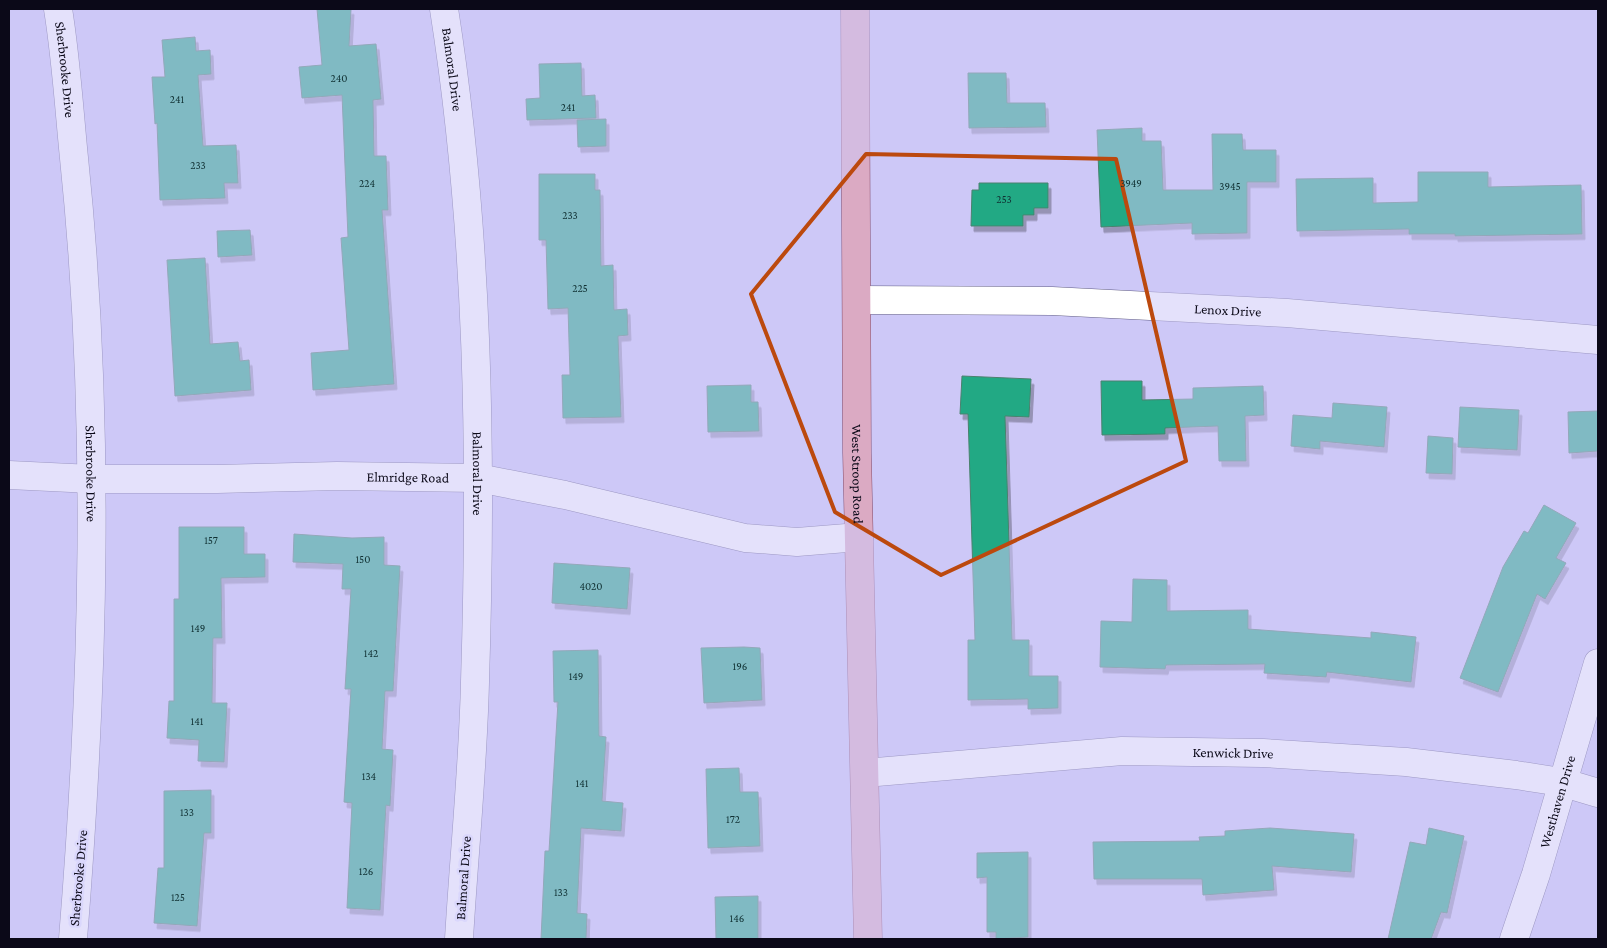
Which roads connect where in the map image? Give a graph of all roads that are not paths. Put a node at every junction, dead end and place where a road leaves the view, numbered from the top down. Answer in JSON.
{"nodes":[{"id":1,"x":58,"y":9,"type":"edge"},
{"id":2,"x":444,"y":9,"type":"edge"},
{"id":3,"x":855,"y":9,"type":"edge"},
{"id":4,"x":857,"y":300,"type":"junction"},
{"id":5,"x":1598,"y":340,"type":"edge"},
{"id":6,"x":9,"y":475,"type":"edge"},
{"id":7,"x":478,"y":478,"type":"junction"},
{"id":8,"x":92,"y":479,"type":"junction"},
{"id":9,"x":859,"y":537,"type":"junction"},
{"id":10,"x":1598,"y":663,"type":"edge"},
{"id":11,"x":865,"y":773,"type":"junction"},
{"id":12,"x":1561,"y":782,"type":"junction"},
{"id":13,"x":1598,"y":793,"type":"edge"},
{"id":14,"x":73,"y":939,"type":"edge"},
{"id":15,"x":459,"y":939,"type":"edge"},
{"id":16,"x":868,"y":939,"type":"edge"},
{"id":17,"x":1514,"y":939,"type":"edge"}],
"edges":[{"from":1,"to":8,"type":"street","name":"Sherbrooke Drive"},
{"from":2,"to":7,"type":"street","name":"Balmoral Drive"},
{"from":3,"to":4,"type":"main road","name":"West Stroop Road"},
{"from":4,"to":5,"type":"street","name":"Lenox Drive"},
{"from":4,"to":9,"type":"main road","name":"West Stroop Road"},
{"from":6,"to":8,"type":"street","name":"Elmridge Road"},
{"from":7,"to":8,"type":"street","name":"Elmridge Road"},
{"from":7,"to":9,"type":"street","name":"Elmridge Road"},
{"from":7,"to":15,"type":"street","name":"Balmoral Drive"},
{"from":8,"to":14,"type":"street","name":"Sherbrooke Drive"},
{"from":9,"to":11,"type":"main road","name":"West Stroop Road"},
{"from":10,"to":12,"type":"street","name":"Westhaven Drive"},
{"from":11,"to":12,"type":"street","name":"Kenwick Drive"},
{"from":11,"to":16,"type":"main road","name":"West Stroop Road"},
{"from":12,"to":13,"type":"street","name":"Kenwick Drive"},
{"from":12,"to":17,"type":"street","name":"Westhaven Drive"}]}
